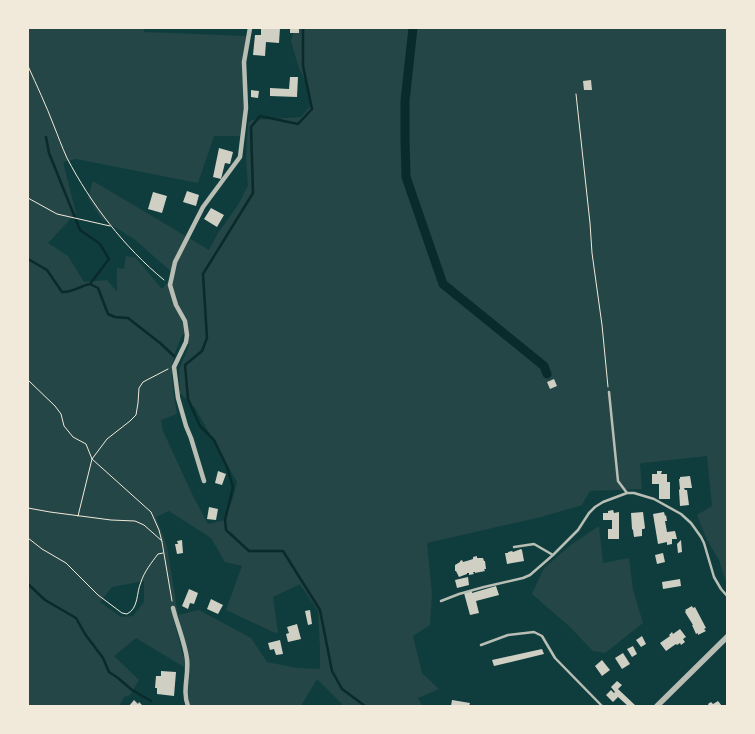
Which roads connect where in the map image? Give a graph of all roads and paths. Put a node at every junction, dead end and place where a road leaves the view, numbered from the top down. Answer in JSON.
{"nodes":[{"id":1,"x":250,"y":28,"type":"edge"},
{"id":2,"x":28,"y":66,"type":"edge"},
{"id":3,"x":576,"y":94,"type":"dead end"},
{"id":4,"x":28,"y":198,"type":"edge"},
{"id":5,"x":111,"y":226,"type":"junction"},
{"id":6,"x":170,"y":286,"type":"junction"},
{"id":7,"x":174,"y":366,"type":"junction"},
{"id":8,"x":28,"y":380,"type":"edge"},
{"id":9,"x":609,"y":392,"type":"joint"},
{"id":10,"x":92,"y":459,"type":"junction"},
{"id":11,"x":204,"y":482,"type":"dead end"},
{"id":12,"x":627,"y":493,"type":"junction"},
{"id":13,"x":28,"y":508,"type":"edge"},
{"id":14,"x":78,"y":516,"type":"junction"},
{"id":15,"x":28,"y":538,"type":"edge"},
{"id":16,"x":162,"y":542,"type":"junction"},
{"id":17,"x":514,"y":547,"type":"dead end"},
{"id":18,"x":164,"y":553,"type":"junction"},
{"id":19,"x":553,"y":554,"type":"junction"},
{"id":20,"x":728,"y":597,"type":"edge"},
{"id":21,"x":441,"y":601,"type":"dead end"},
{"id":22,"x":173,"y":608,"type":"joint"},
{"id":23,"x":728,"y":636,"type":"edge"},
{"id":24,"x":481,"y":645,"type":"dead end"},
{"id":25,"x":188,"y":706,"type":"edge"},
{"id":26,"x":602,"y":706,"type":"edge"},
{"id":27,"x":657,"y":706,"type":"edge"}],
"edges":[{"from":1,"to":6,"type":"street"},
{"from":2,"to":5,"type":"path"},
{"from":3,"to":9,"type":"path"},
{"from":4,"to":5,"type":"path"},
{"from":5,"to":6,"type":"path"},
{"from":6,"to":7,"type":"street"},
{"from":7,"to":10,"type":"path"},
{"from":7,"to":11,"type":"street"},
{"from":8,"to":10,"type":"path"},
{"from":9,"to":12,"type":"lane"},
{"from":10,"to":14,"type":"path"},
{"from":10,"to":16,"type":"path"},
{"from":12,"to":19,"type":"lane"},
{"from":12,"to":20,"type":"lane"},
{"from":13,"to":14,"type":"path"},
{"from":14,"to":16,"type":"path"},
{"from":15,"to":18,"type":"path"},
{"from":16,"to":18,"type":"path"},
{"from":17,"to":19,"type":"lane"},
{"from":18,"to":22,"type":"path"},
{"from":19,"to":21,"type":"lane"},
{"from":22,"to":25,"type":"street"},
{"from":23,"to":27,"type":"street"},
{"from":24,"to":26,"type":"lane"}]}
